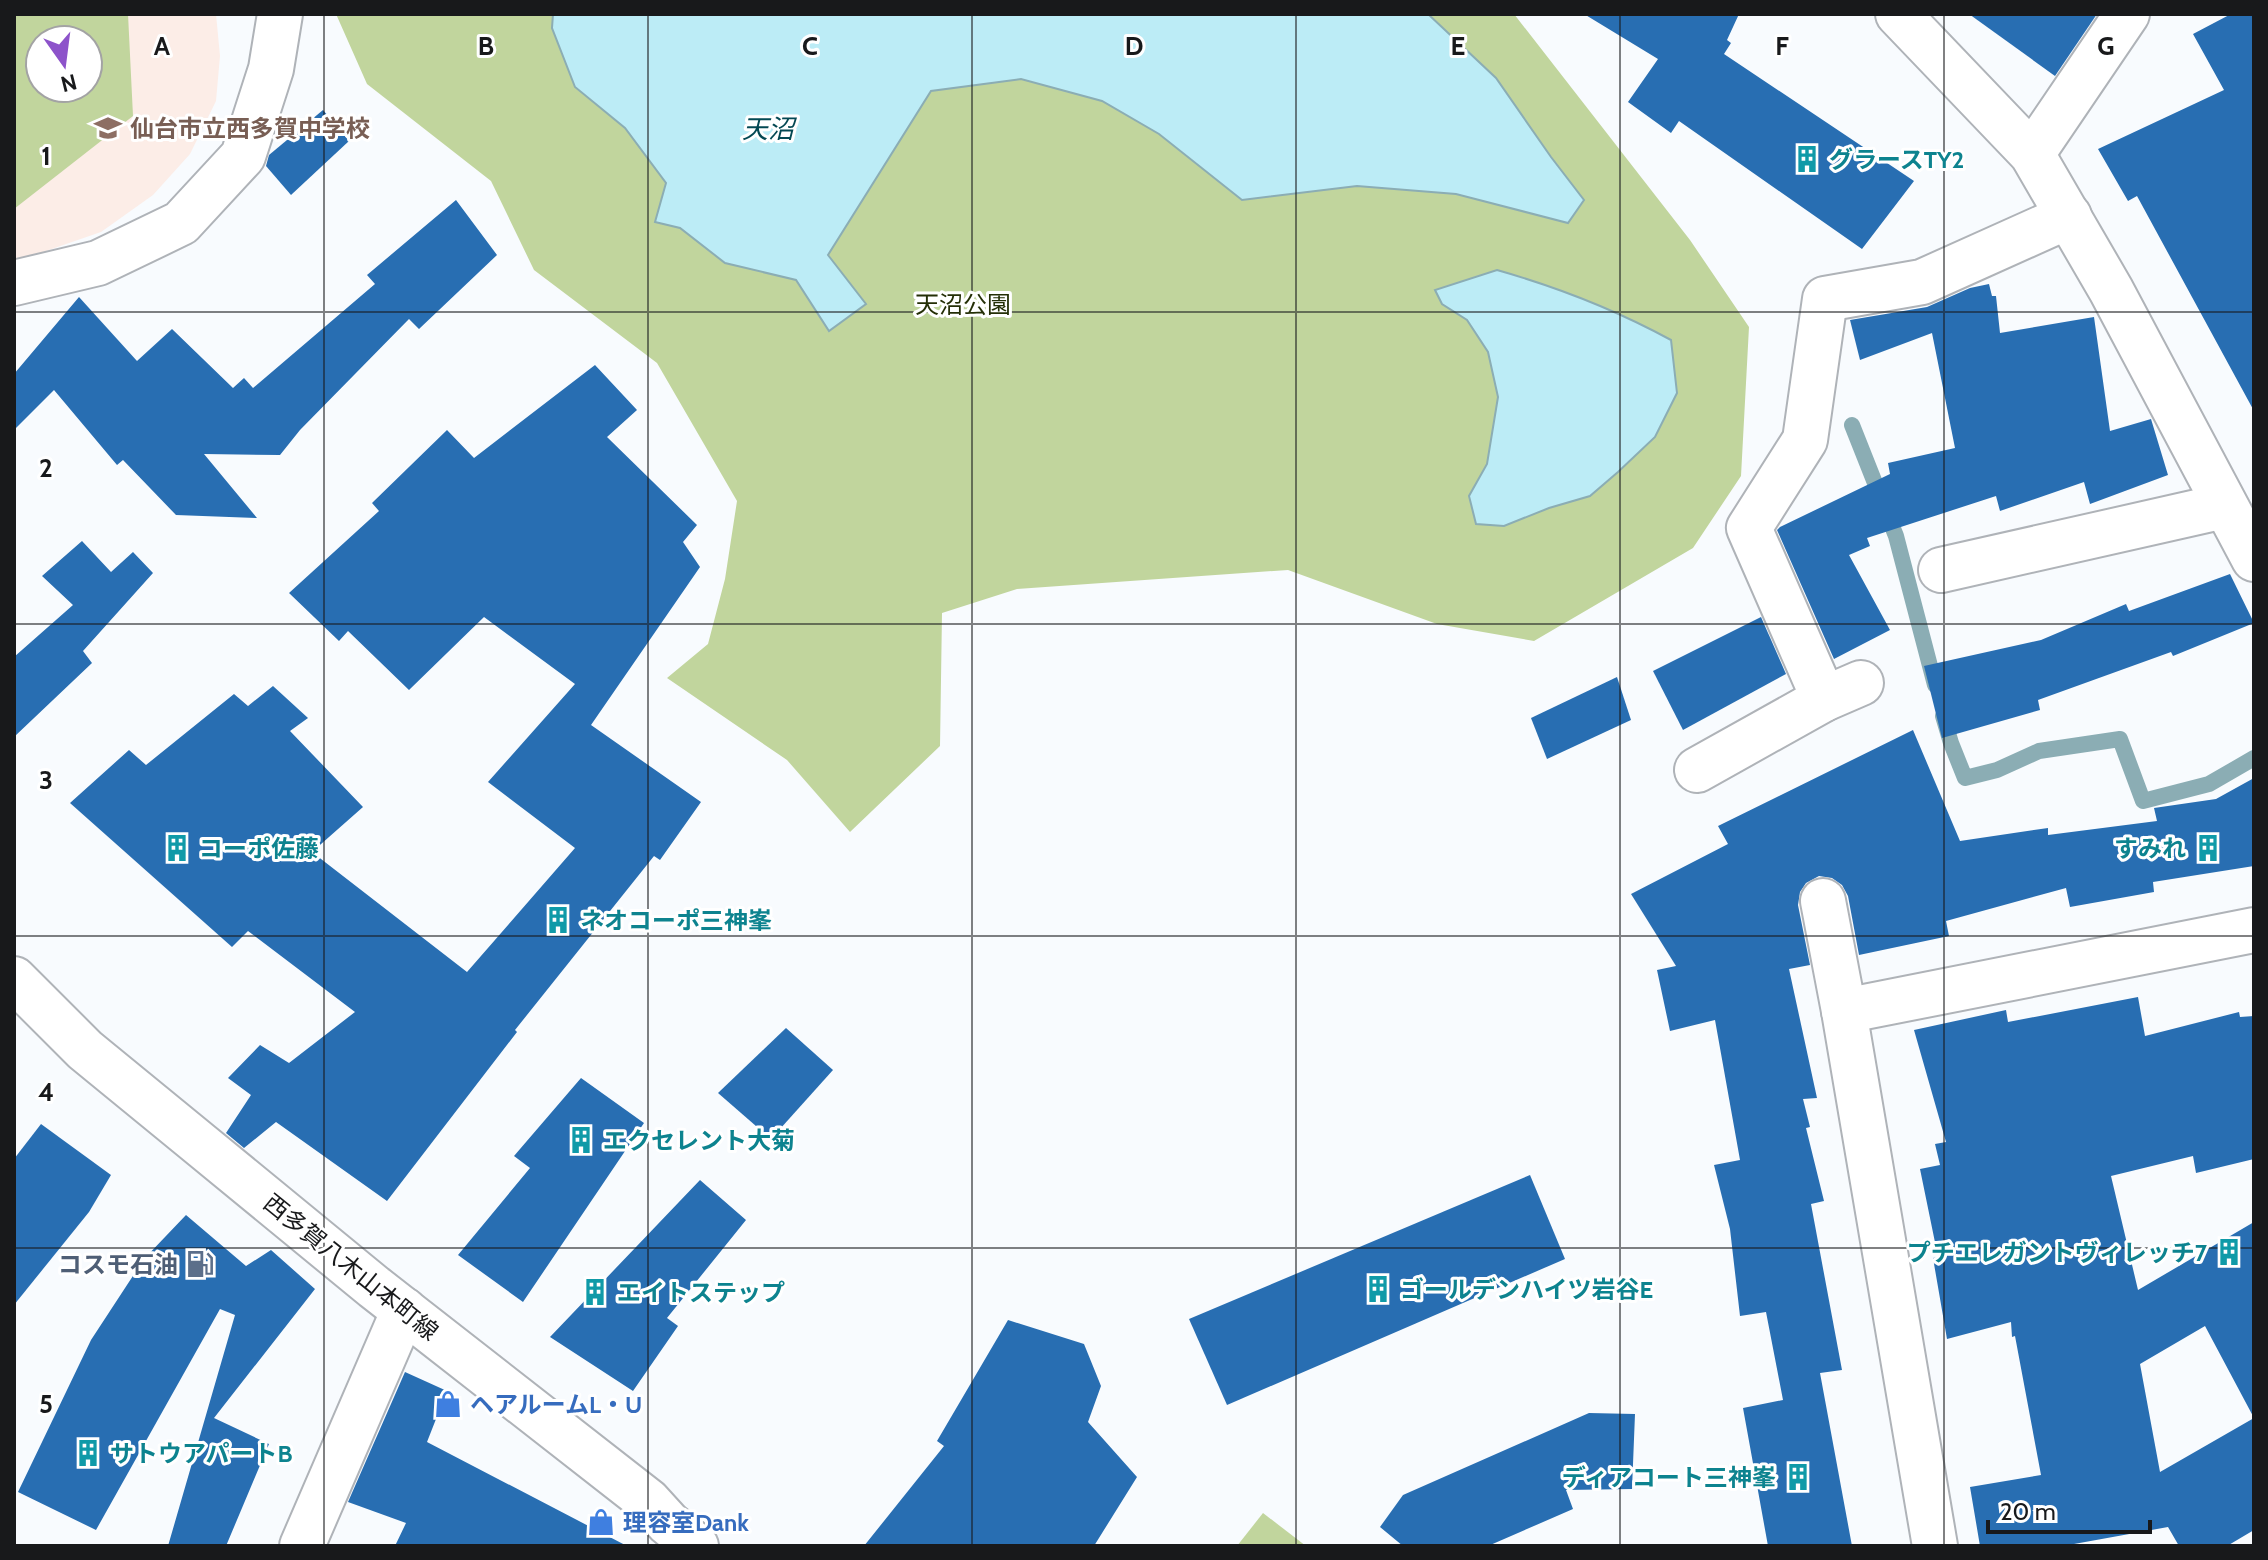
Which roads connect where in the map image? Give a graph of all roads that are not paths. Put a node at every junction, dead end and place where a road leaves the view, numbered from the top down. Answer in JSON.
{"nodes":[{"id":1,"x":280,"y":14,"type":"edge"},
{"id":2,"x":1898,"y":14,"type":"edge"},
{"id":3,"x":2127,"y":14,"type":"edge"},
{"id":4,"x":2032,"y":154,"type":"junction"},
{"id":5,"x":2069,"y":216,"type":"junction"},
{"id":6,"x":14,"y":283,"type":"edge"},
{"id":7,"x":2224,"y":506,"type":"junction"},
{"id":8,"x":2254,"y":559,"type":"edge"},
{"id":9,"x":1941,"y":570,"type":"dead end"},
{"id":10,"x":1697,"y":770,"type":"dead end"},
{"id":11,"x":1823,"y":901,"type":"dead end"},
{"id":12,"x":2254,"y":930,"type":"edge"},
{"id":13,"x":14,"y":979,"type":"edge"},
{"id":14,"x":1844,"y":1011,"type":"junction"},
{"id":15,"x":404,"y":1310,"type":"junction"},
{"id":16,"x":674,"y":1538,"type":"edge"},
{"id":17,"x":302,"y":1546,"type":"edge"},
{"id":18,"x":1935,"y":1546,"type":"edge"}],
"edges":[{"from":1,"to":6,"type":"street"},
{"from":2,"to":4,"type":"street"},
{"from":3,"to":4,"type":"street"},
{"from":4,"to":5,"type":"street"},
{"from":5,"to":7,"type":"street"},
{"from":5,"to":10,"type":"street"},
{"from":7,"to":8,"type":"street"},
{"from":7,"to":9,"type":"street"},
{"from":11,"to":14,"type":"street"},
{"from":12,"to":14,"type":"street"},
{"from":13,"to":15,"type":"street","name":"西多賀八木山本町線"},
{"from":14,"to":18,"type":"street"},
{"from":15,"to":16,"type":"street","name":"西多賀八木山本町線"},
{"from":15,"to":17,"type":"street"}]}
